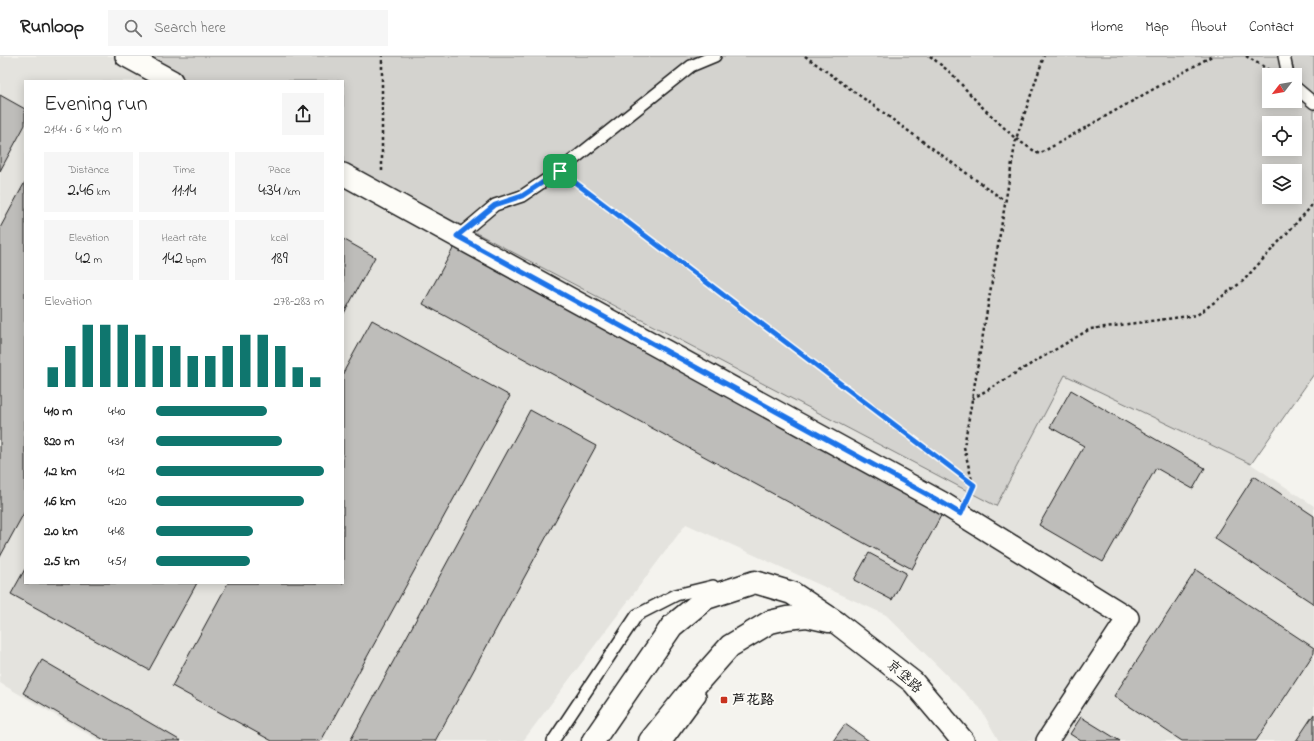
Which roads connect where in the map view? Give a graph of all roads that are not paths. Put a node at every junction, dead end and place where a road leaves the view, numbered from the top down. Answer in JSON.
{"nodes":[{"id":1,"x":126,"y":56,"type":"edge"},
{"id":2,"x":715,"y":56,"type":"edge"},
{"id":3,"x":1284,"y":56,"type":"edge"},
{"id":4,"x":1287,"y":68,"type":"edge"},
{"id":5,"x":170,"y":80,"type":"edge"},
{"id":6,"x":1302,"y":93,"type":"edge"},
{"id":7,"x":1314,"y":103,"type":"edge"},
{"id":8,"x":344,"y":175,"type":"edge"},
{"id":9,"x":457,"y":236,"type":"junction"},
{"id":10,"x":755,"y":582,"type":"junction"},
{"id":11,"x":837,"y":623,"type":"junction"},
{"id":12,"x":730,"y":646,"type":"junction"},
{"id":13,"x":553,"y":741,"type":"edge"},
{"id":14,"x":593,"y":741,"type":"edge"},
{"id":15,"x":650,"y":741,"type":"edge"},
{"id":16,"x":667,"y":741,"type":"edge"},
{"id":17,"x":962,"y":741,"type":"edge"},
{"id":18,"x":1047,"y":741,"type":"edge"}],
"edges":[{"from":1,"to":5,"type":"street"},
{"from":2,"to":9,"type":"lane"},
{"from":3,"to":4,"type":"lane"},
{"from":6,"to":7,"type":"lane"},
{"from":8,"to":9,"type":"street"},
{"from":9,"to":18,"type":"street"},
{"from":10,"to":11,"type":"main road"},
{"from":10,"to":13,"type":"lane"},
{"from":10,"to":14,"type":"main road"},
{"from":11,"to":12,"type":"main road"},
{"from":11,"to":17,"type":"main road","name":"京垡路"},
{"from":12,"to":15,"type":"main road"},
{"from":12,"to":16,"type":"lane"}]}
